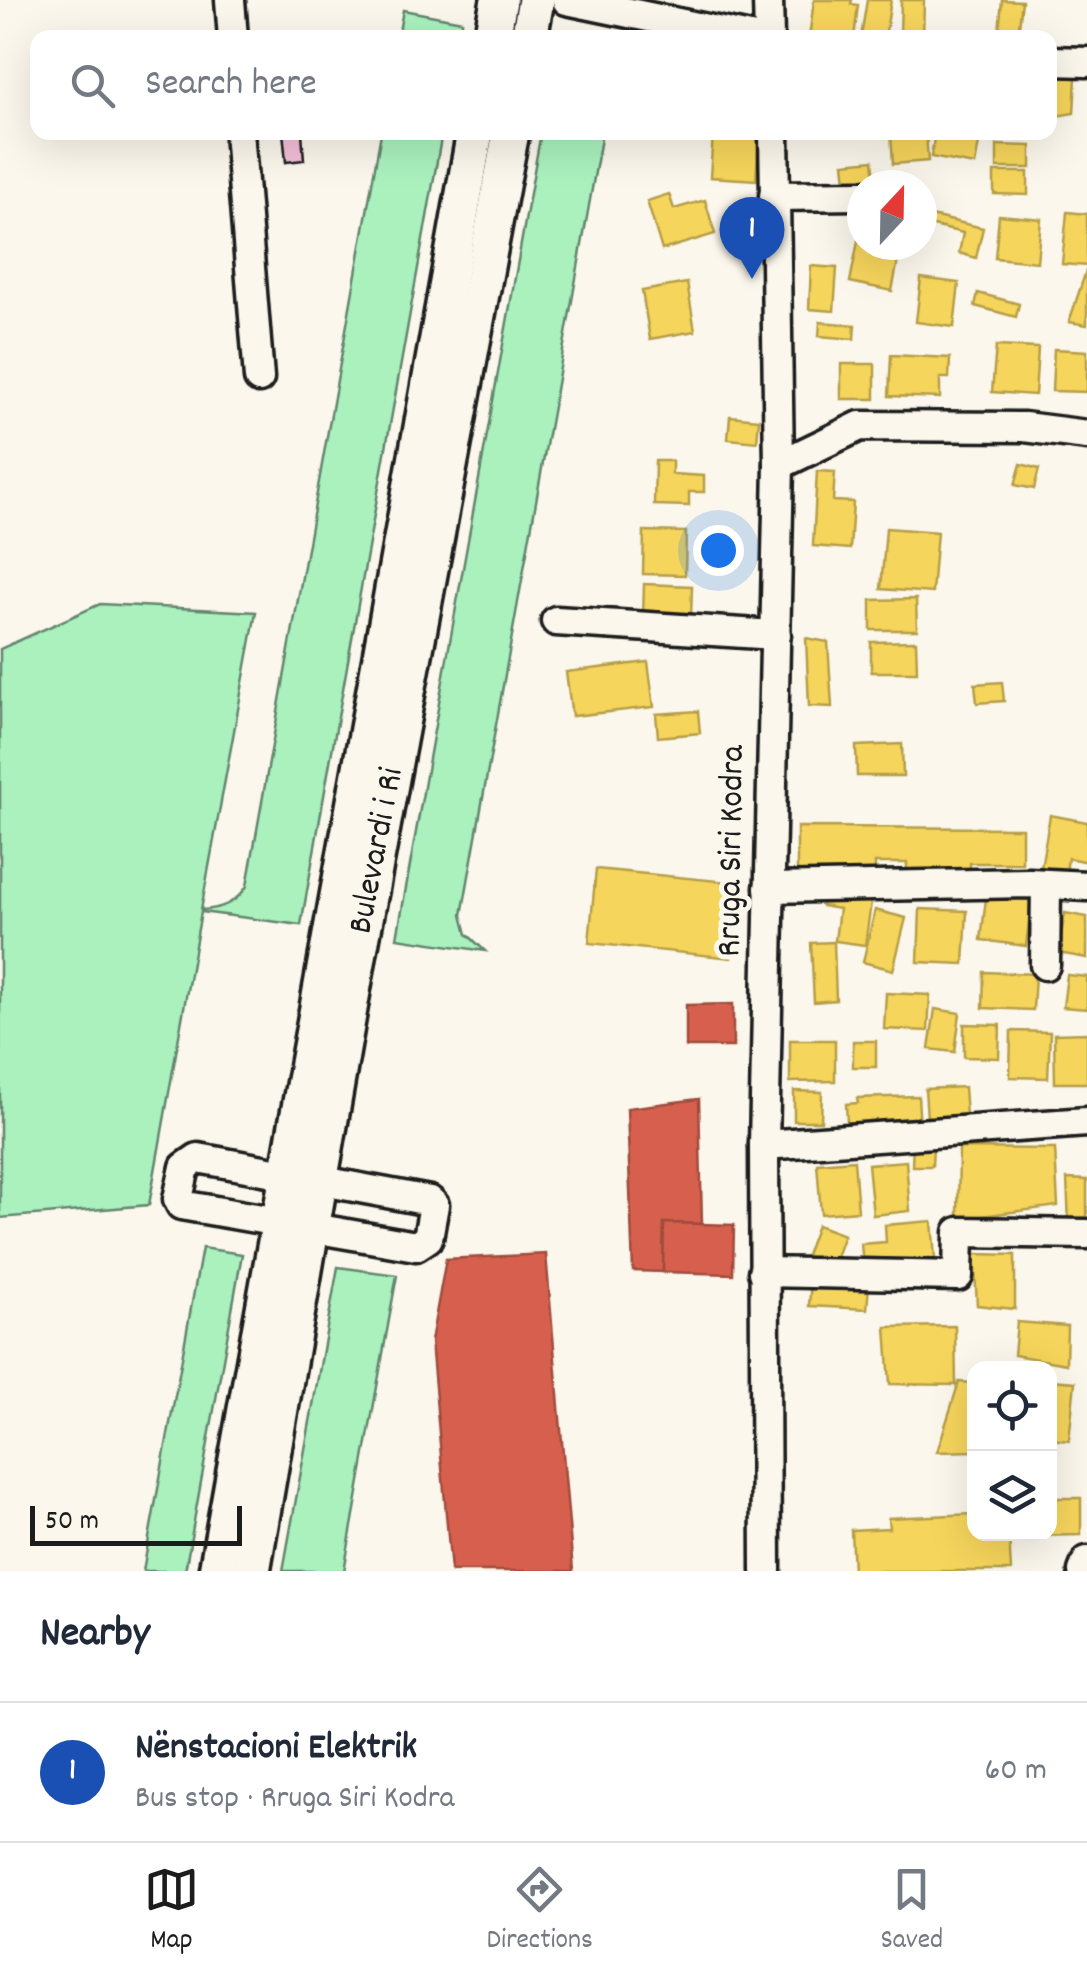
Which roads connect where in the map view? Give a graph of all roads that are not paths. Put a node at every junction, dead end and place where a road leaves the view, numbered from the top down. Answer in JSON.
{"nodes":[{"id":1,"x":230,"y":0,"type":"edge"},
{"id":2,"x":499,"y":0,"type":"edge"},
{"id":3,"x":536,"y":0,"type":"edge"},
{"id":4,"x":567,"y":0,"type":"edge"},
{"id":5,"x":768,"y":0,"type":"edge"},
{"id":6,"x":232,"y":30,"type":"edge"},
{"id":7,"x":493,"y":30,"type":"edge"},
{"id":8,"x":530,"y":30,"type":"edge"},
{"id":9,"x":712,"y":30,"type":"edge"},
{"id":10,"x":769,"y":30,"type":"edge"},
{"id":11,"x":1057,"y":61,"type":"edge"},
{"id":12,"x":1087,"y":62,"type":"edge"},
{"id":13,"x":240,"y":140,"type":"edge"},
{"id":14,"x":474,"y":140,"type":"edge"},
{"id":15,"x":510,"y":140,"type":"edge"},
{"id":16,"x":774,"y":140,"type":"edge"},
{"id":17,"x":847,"y":195,"type":"edge"},
{"id":18,"x":774,"y":196,"type":"junction"},
{"id":19,"x":258,"y":378,"type":"dead end"},
{"id":20,"x":1087,"y":435,"type":"edge"},
{"id":21,"x":779,"y":466,"type":"junction"},
{"id":22,"x":556,"y":620,"type":"dead end"},
{"id":23,"x":776,"y":634,"type":"junction"},
{"id":24,"x":1046,"y":886,"type":"junction"},
{"id":25,"x":1087,"y":886,"type":"edge"},
{"id":26,"x":769,"y":888,"type":"junction"},
{"id":27,"x":1045,"y":965,"type":"dead end"},
{"id":28,"x":1087,"y":1122,"type":"edge"},
{"id":29,"x":764,"y":1145,"type":"junction"},
{"id":30,"x":305,"y":1178,"type":"junction"},
{"id":31,"x":296,"y":1226,"type":"junction"},
{"id":32,"x":1087,"y":1234,"type":"edge"},
{"id":33,"x":763,"y":1272,"type":"junction"},
{"id":34,"x":1087,"y":1560,"type":"edge"},
{"id":35,"x":217,"y":1571,"type":"edge"},
{"id":36,"x":252,"y":1571,"type":"edge"},
{"id":37,"x":766,"y":1571,"type":"edge"},
{"id":38,"x":1083,"y":1571,"type":"edge"}],
"edges":[{"from":1,"to":6,"type":"street"},
{"from":2,"to":7,"type":"main road"},
{"from":3,"to":8,"type":"main road"},
{"from":4,"to":9,"type":"street"},
{"from":5,"to":10,"type":"street"},
{"from":11,"to":12,"type":"street"},
{"from":13,"to":19,"type":"street"},
{"from":14,"to":30,"type":"main road","name":"Bulevardi i Ri"},
{"from":15,"to":30,"type":"main road","name":"Bulevardi i Ri"},
{"from":16,"to":18,"type":"street","name":"Rruga Siri Kodra"},
{"from":17,"to":18,"type":"street"},
{"from":18,"to":21,"type":"street","name":"Rruga Siri Kodra"},
{"from":20,"to":21,"type":"street"},
{"from":21,"to":23,"type":"street","name":"Rruga Siri Kodra"},
{"from":22,"to":23,"type":"street"},
{"from":23,"to":26,"type":"street","name":"Rruga Siri Kodra"},
{"from":24,"to":25,"type":"street"},
{"from":24,"to":26,"type":"street"},
{"from":24,"to":27,"type":"street"},
{"from":26,"to":29,"type":"street","name":"Rruga Siri Kodra"},
{"from":28,"to":29,"type":"street"},
{"from":29,"to":33,"type":"street","name":"Rruga Siri Kodra"},
{"from":30,"to":31,"type":"main road","name":"Bulevardi i Ri"},
{"from":30,"to":31,"type":"street"},
{"from":30,"to":31,"type":"street"},
{"from":31,"to":35,"type":"main road","name":"Bulevardi i Ri"},
{"from":31,"to":36,"type":"main road","name":"Bulevardi i Ri"},
{"from":32,"to":33,"type":"street"},
{"from":33,"to":37,"type":"street","name":"Rruga Siri Kodra"},
{"from":34,"to":38,"type":"street"}]}
